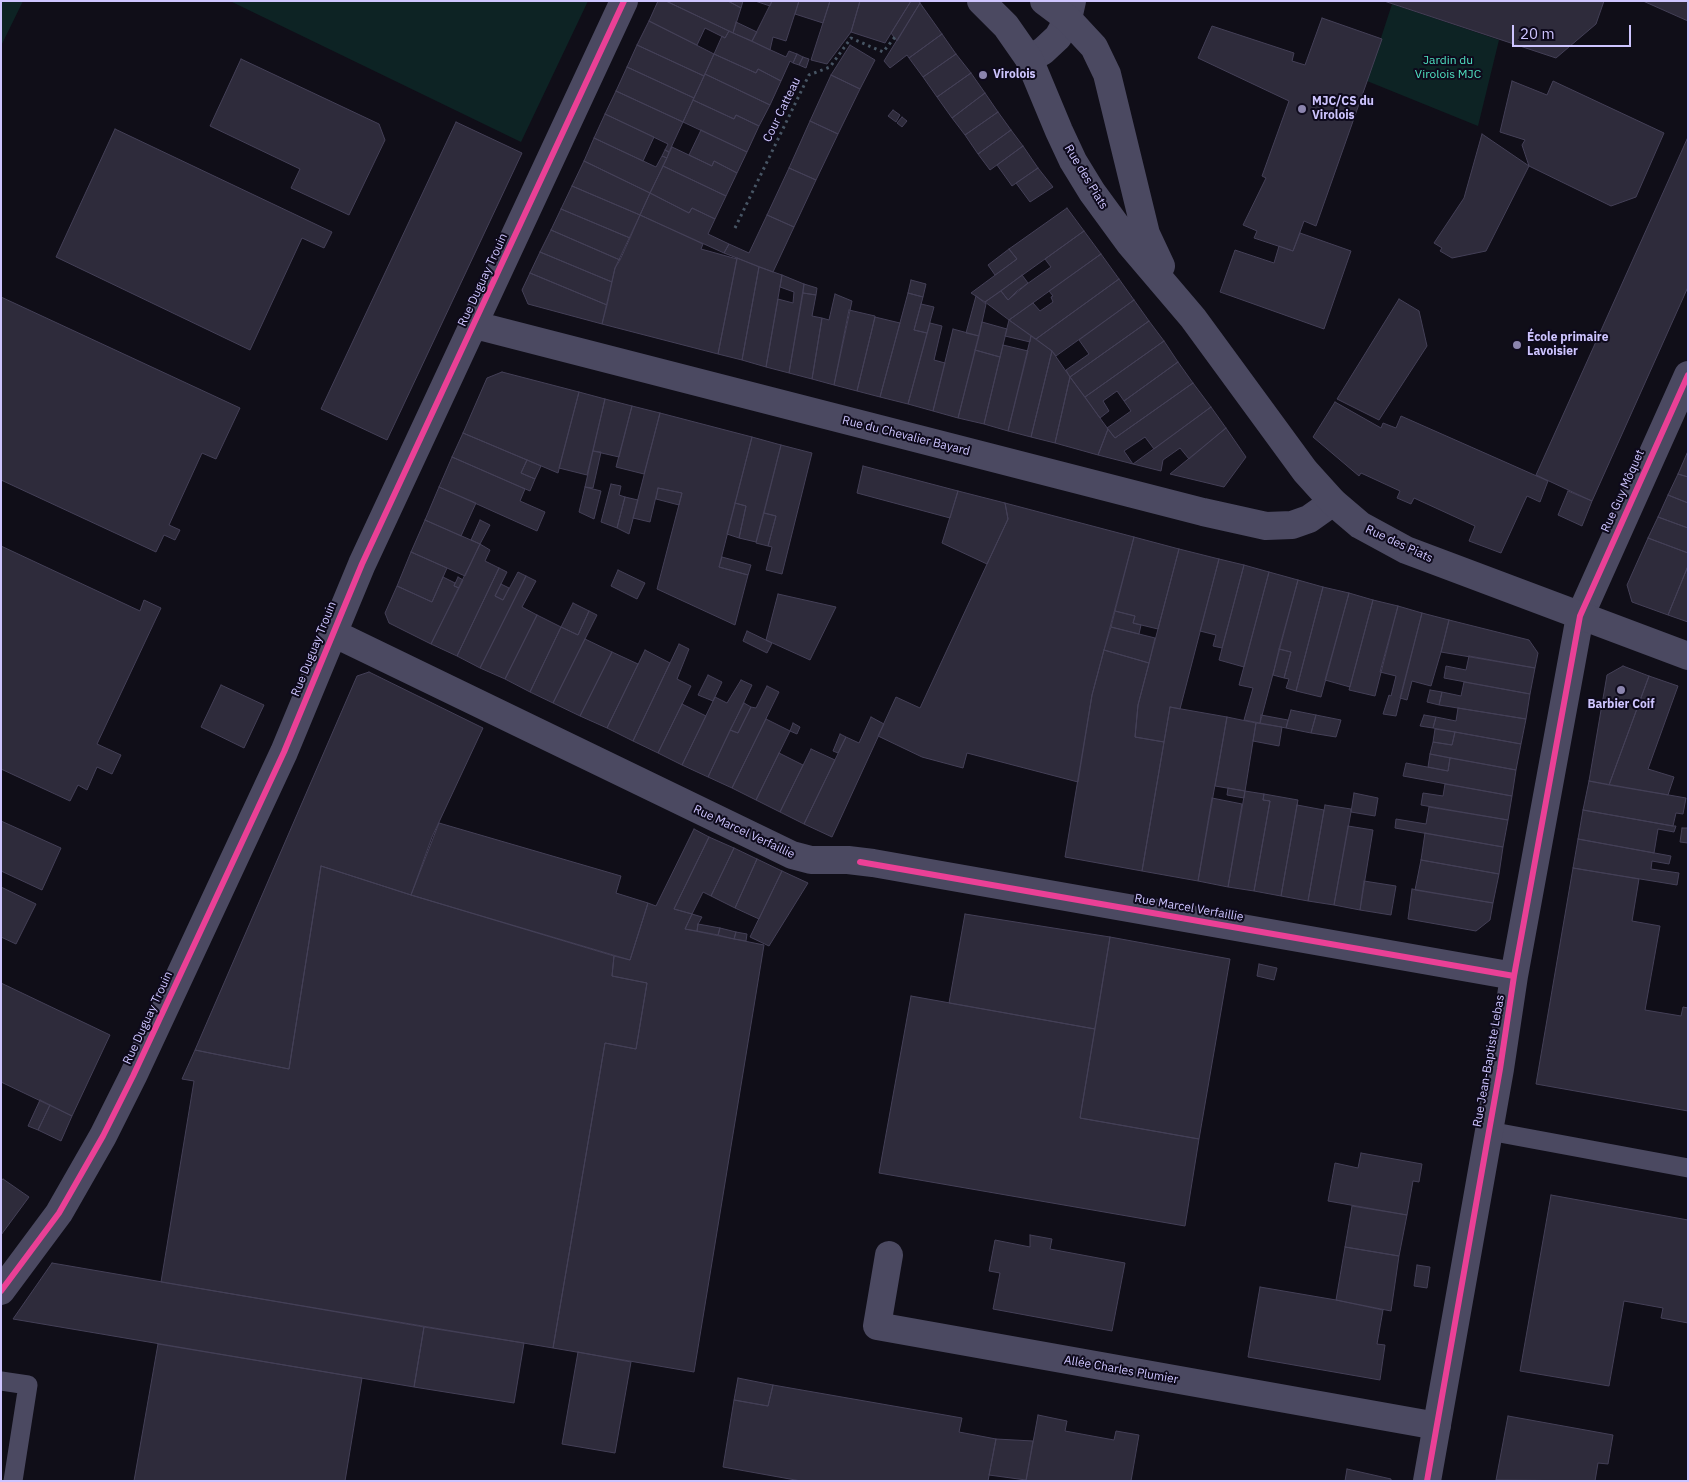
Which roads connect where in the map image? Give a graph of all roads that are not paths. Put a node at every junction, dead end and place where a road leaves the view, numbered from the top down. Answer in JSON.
{"nodes":[{"id":1,"x":624,"y":1,"type":"edge"},
{"id":2,"x":981,"y":1,"type":"edge"},
{"id":3,"x":1044,"y":1,"type":"edge"},
{"id":4,"x":1070,"y":10,"type":"edge"},
{"id":5,"x":1030,"y":59,"type":"junction"},
{"id":6,"x":1193,"y":318,"type":"junction"},
{"id":7,"x":475,"y":325,"type":"junction"},
{"id":8,"x":1688,"y":375,"type":"edge"},
{"id":9,"x":1333,"y":502,"type":"junction"},
{"id":10,"x":1580,"y":616,"type":"junction"},
{"id":11,"x":333,"y":633,"type":"junction"},
{"id":12,"x":1688,"y":656,"type":"edge"},
{"id":13,"x":1514,"y":976,"type":"junction"},
{"id":14,"x":1489,"y":1130,"type":"junction"},
{"id":15,"x":1688,"y":1168,"type":"edge"},
{"id":16,"x":889,"y":1255,"type":"dead end"},
{"id":17,"x":1,"y":1291,"type":"edge"},
{"id":18,"x":1,"y":1381,"type":"edge"},
{"id":19,"x":1437,"y":1426,"type":"junction"},
{"id":20,"x":13,"y":1481,"type":"edge"},
{"id":21,"x":1427,"y":1481,"type":"edge"}],
"edges":[{"from":1,"to":7,"type":"street","name":"Rue Duguay Trouin"},
{"from":2,"to":5,"type":"street","name":"Rue des Piats"},
{"from":3,"to":4,"type":"street","name":"Rue des Piats"},
{"from":4,"to":5,"type":"street"},
{"from":4,"to":6,"type":"street","name":"Rue des Piats"},
{"from":5,"to":6,"type":"street","name":"Rue des Piats"},
{"from":6,"to":9,"type":"street","name":"Rue des Piats"},
{"from":7,"to":9,"type":"street","name":"Rue du Chevalier Bayard"},
{"from":7,"to":11,"type":"street","name":"Rue Duguay Trouin"},
{"from":8,"to":10,"type":"street","name":"Rue Guy Môquet"},
{"from":9,"to":10,"type":"street","name":"Rue des Piats"},
{"from":10,"to":12,"type":"street","name":"Rue des Piats"},
{"from":10,"to":13,"type":"street","name":"Rue Jean-Baptiste Lebas"},
{"from":11,"to":13,"type":"street","name":"Rue Marcel Verfaillie"},
{"from":11,"to":17,"type":"street","name":"Rue Duguay Trouin"},
{"from":13,"to":14,"type":"street","name":"Rue Jean-Baptiste Lebas"},
{"from":14,"to":15,"type":"lane"},
{"from":14,"to":19,"type":"street","name":"Rue Jean-Baptiste Lebas"},
{"from":16,"to":19,"type":"street","name":"Allée Charles Plumier"},
{"from":18,"to":20,"type":"lane"},
{"from":19,"to":21,"type":"street","name":"Rue Jean-Baptiste Lebas"}]}
